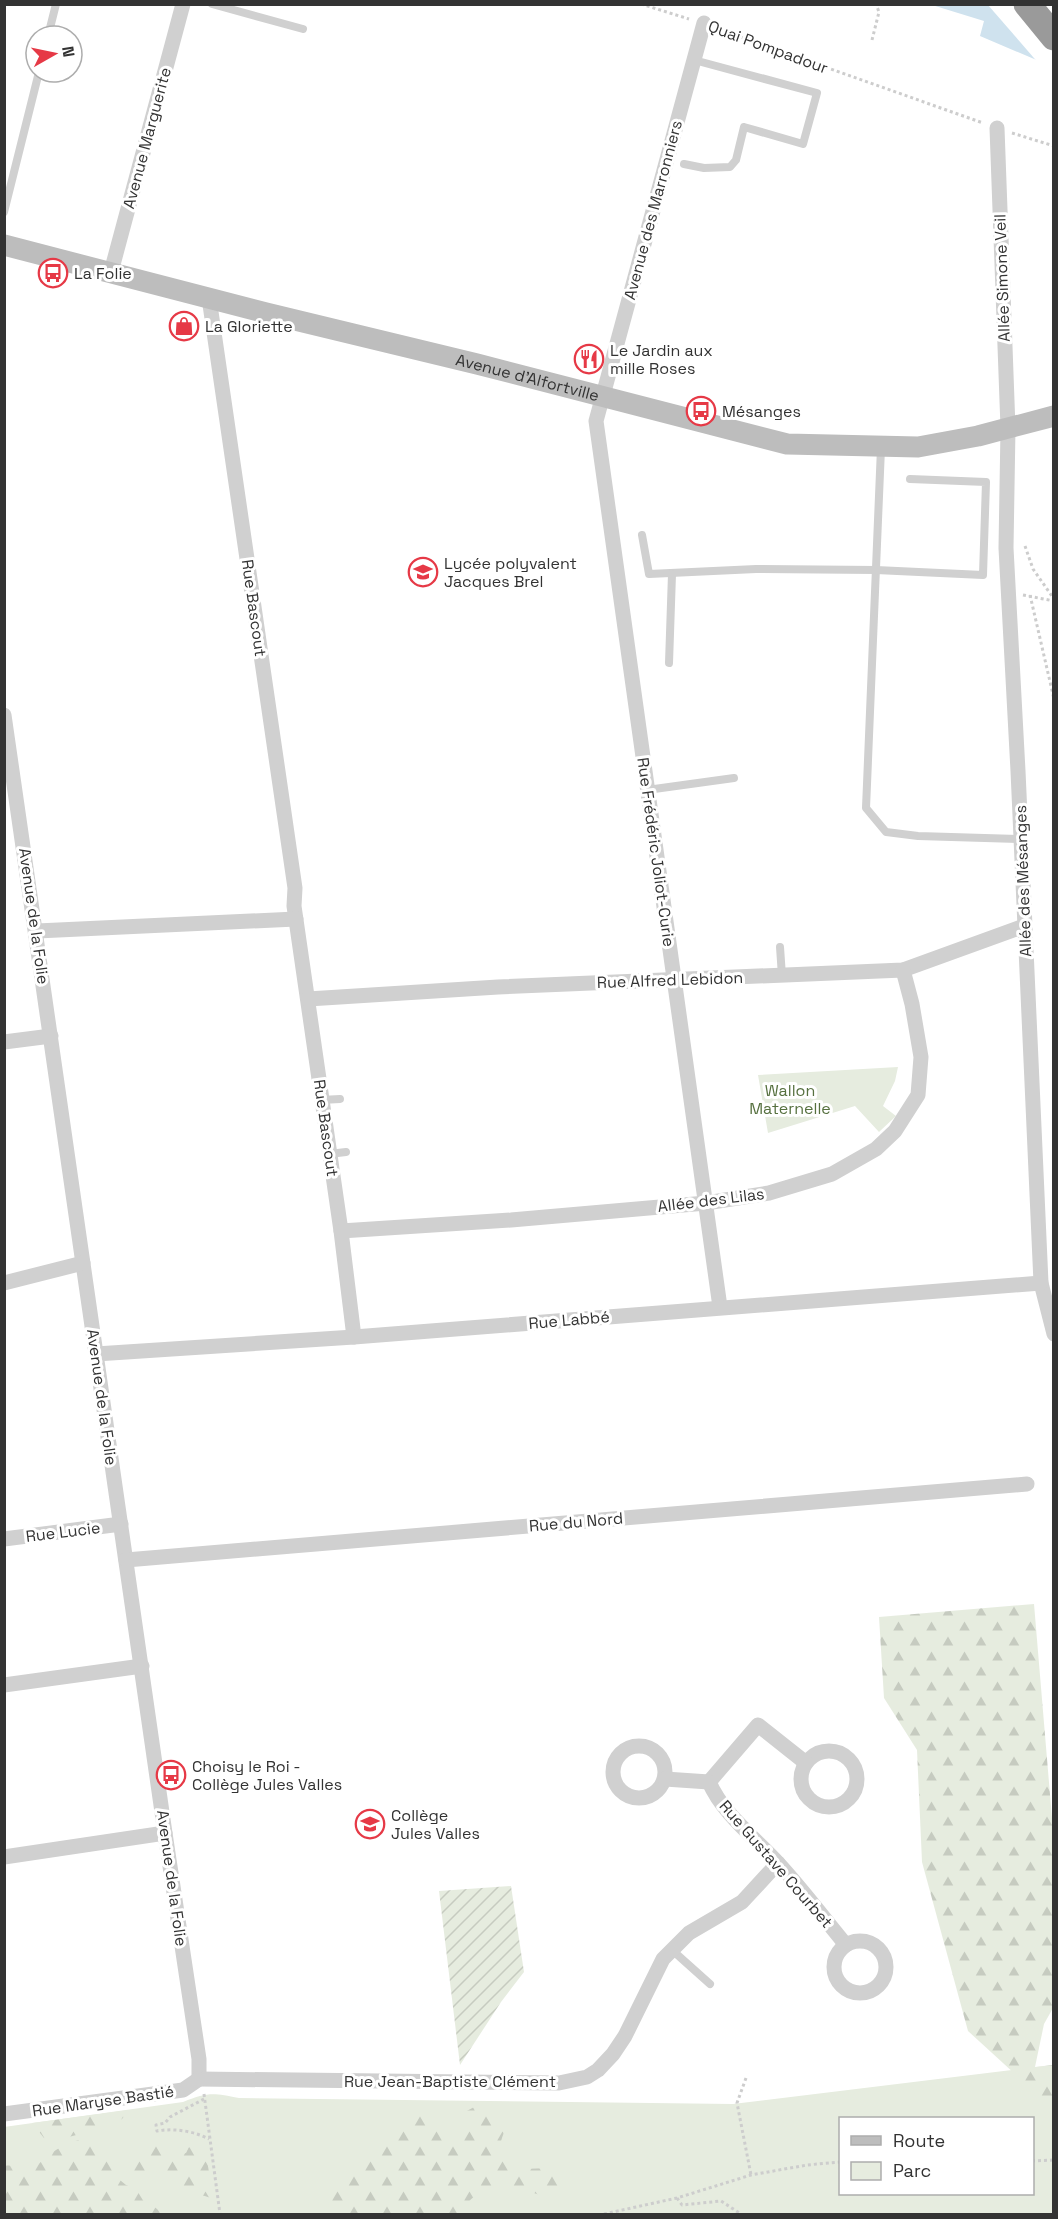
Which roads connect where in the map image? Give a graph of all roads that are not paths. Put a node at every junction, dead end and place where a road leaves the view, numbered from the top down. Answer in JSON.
{"nodes":[{"id":1,"x":56,"y":4,"type":"edge"},
{"id":2,"x":183,"y":4,"type":"edge"},
{"id":3,"x":212,"y":4,"type":"edge"},
{"id":4,"x":1027,"y":4,"type":"edge"},
{"id":5,"x":704,"y":23,"type":"road end"},
{"id":6,"x":51,"y":24,"type":"edge"},
{"id":7,"x":303,"y":29,"type":"dead end"},
{"id":8,"x":1053,"y":37,"type":"edge"},
{"id":9,"x":693,"y":60,"type":"junction"},
{"id":10,"x":36,"y":84,"type":"edge"},
{"id":11,"x":998,"y":128,"type":"road end"},
{"id":12,"x":684,"y":164,"type":"dead end"},
{"id":13,"x":4,"y":212,"type":"edge"},
{"id":14,"x":4,"y":245,"type":"edge"},
{"id":15,"x":111,"y":272,"type":"junction"},
{"id":16,"x":209,"y":298,"type":"junction"},
{"id":17,"x":602,"y":398,"type":"junction"},
{"id":18,"x":1053,"y":416,"type":"edge"},
{"id":19,"x":1008,"y":428,"type":"junction"},
{"id":20,"x":881,"y":447,"type":"junction"},
{"id":21,"x":910,"y":479,"type":"dead end"},
{"id":22,"x":642,"y":535,"type":"dead end"},
{"id":23,"x":876,"y":570,"type":"junction"},
{"id":24,"x":672,"y":574,"type":"junction"},
{"id":25,"x":669,"y":663,"type":"dead end"},
{"id":26,"x":4,"y":715,"type":"edge"},
{"id":27,"x":734,"y":778,"type":"dead end"},
{"id":28,"x":647,"y":790,"type":"junction"},
{"id":29,"x":11,"y":801,"type":"edge"},
{"id":30,"x":1021,"y":839,"type":"junction"},
{"id":31,"x":296,"y":919,"type":"junction"},
{"id":32,"x":1024,"y":926,"type":"junction"},
{"id":33,"x":37,"y":931,"type":"junction"},
{"id":34,"x":780,"y":947,"type":"dead end"},
{"id":35,"x":903,"y":970,"type":"junction"},
{"id":36,"x":782,"y":976,"type":"junction"},
{"id":37,"x":673,"y":980,"type":"junction"},
{"id":38,"x":308,"y":999,"type":"junction"},
{"id":39,"x":51,"y":1036,"type":"junction"},
{"id":40,"x":4,"y":1042,"type":"edge"},
{"id":41,"x":340,"y":1099,"type":"dead end"},
{"id":42,"x":321,"y":1100,"type":"junction"},
{"id":43,"x":346,"y":1152,"type":"dead end"},
{"id":44,"x":329,"y":1154,"type":"junction"},
{"id":45,"x":706,"y":1203,"type":"junction"},
{"id":46,"x":341,"y":1231,"type":"junction"},
{"id":47,"x":83,"y":1263,"type":"junction"},
{"id":48,"x":4,"y":1283,"type":"edge"},
{"id":49,"x":1041,"y":1283,"type":"junction"},
{"id":50,"x":720,"y":1307,"type":"junction"},
{"id":51,"x":1053,"y":1334,"type":"edge"},
{"id":52,"x":354,"y":1337,"type":"junction"},
{"id":53,"x":96,"y":1354,"type":"junction"},
{"id":54,"x":1027,"y":1484,"type":"dead end"},
{"id":55,"x":120,"y":1524,"type":"junction"},
{"id":56,"x":4,"y":1539,"type":"edge"},
{"id":57,"x":126,"y":1560,"type":"junction"},
{"id":58,"x":142,"y":1666,"type":"junction"},
{"id":59,"x":4,"y":1685,"type":"edge"},
{"id":60,"x":806,"y":1763,"type":"dead end"},
{"id":61,"x":665,"y":1779,"type":"dead end"},
{"id":62,"x":709,"y":1782,"type":"junction"},
{"id":63,"x":165,"y":1833,"type":"junction"},
{"id":64,"x":4,"y":1857,"type":"edge"},
{"id":65,"x":778,"y":1863,"type":"junction"},
{"id":66,"x":846,"y":1945,"type":"dead end"},
{"id":67,"x":672,"y":1950,"type":"junction"},
{"id":68,"x":710,"y":1984,"type":"dead end"},
{"id":69,"x":199,"y":2079,"type":"junction"},
{"id":70,"x":4,"y":2114,"type":"edge"}],
"edges":[{"from":1,"to":6,"type":"lane"},
{"from":2,"to":15,"type":"street","name":"Avenue Marguerite"},
{"from":3,"to":7,"type":"lane"},
{"from":4,"to":8,"type":"highway"},
{"from":5,"to":9,"type":"street","name":"Avenue des Marronniers"},
{"from":9,"to":12,"type":"lane"},
{"from":9,"to":17,"type":"street","name":"Avenue des Marronniers"},
{"from":10,"to":13,"type":"lane"},
{"from":11,"to":19,"type":"street","name":"Allée Simone Veil"},
{"from":14,"to":15,"type":"main road","name":"Avenue d'Alfortville"},
{"from":15,"to":16,"type":"main road","name":"Avenue d'Alfortville"},
{"from":16,"to":17,"type":"main road","name":"Avenue d'Alfortville"},
{"from":16,"to":31,"type":"street","name":"Rue Bascout"},
{"from":17,"to":20,"type":"main road","name":"Avenue d'Alfortville"},
{"from":17,"to":28,"type":"street","name":"Rue Frédéric Joliot-Curie"},
{"from":18,"to":19,"type":"main road","name":"Avenue d'Alfortville"},
{"from":19,"to":20,"type":"main road","name":"Avenue d'Alfortville"},
{"from":19,"to":30,"type":"street","name":"Allée des Mésanges"},
{"from":20,"to":23,"type":"lane"},
{"from":21,"to":23,"type":"lane"},
{"from":22,"to":24,"type":"lane"},
{"from":23,"to":24,"type":"lane"},
{"from":23,"to":30,"type":"lane"},
{"from":24,"to":25,"type":"lane"},
{"from":26,"to":29,"type":"street","name":"Avenue de la Folie"},
{"from":27,"to":28,"type":"lane"},
{"from":28,"to":37,"type":"street","name":"Rue Frédéric Joliot-Curie"},
{"from":29,"to":33,"type":"street","name":"Avenue de la Folie"},
{"from":30,"to":32,"type":"street","name":"Allée des Mésanges"},
{"from":31,"to":33,"type":"street"},
{"from":31,"to":38,"type":"street","name":"Rue Bascout"},
{"from":32,"to":35,"type":"street","name":"Rue Alfred Lebidon"},
{"from":32,"to":49,"type":"street","name":"Allée des Mésanges"},
{"from":33,"to":39,"type":"street","name":"Avenue de la Folie"},
{"from":34,"to":36,"type":"lane"},
{"from":35,"to":36,"type":"street","name":"Rue Alfred Lebidon"},
{"from":35,"to":45,"type":"street","name":"Allée des Lilas"},
{"from":36,"to":37,"type":"street","name":"Rue Alfred Lebidon"},
{"from":37,"to":38,"type":"street","name":"Rue Alfred Lebidon"},
{"from":37,"to":45,"type":"street","name":"Rue Frédéric Joliot-Curie"},
{"from":38,"to":42,"type":"street","name":"Rue Bascout"},
{"from":39,"to":40,"type":"street"},
{"from":39,"to":47,"type":"street","name":"Avenue de la Folie"},
{"from":41,"to":42,"type":"lane"},
{"from":42,"to":44,"type":"street","name":"Rue Bascout"},
{"from":43,"to":44,"type":"lane"},
{"from":44,"to":46,"type":"street","name":"Rue Bascout"},
{"from":45,"to":46,"type":"street","name":"Allée des Lilas"},
{"from":45,"to":50,"type":"street","name":"Rue Frédéric Joliot-Curie"},
{"from":46,"to":52,"type":"street","name":"Rue Bascout"},
{"from":47,"to":48,"type":"street"},
{"from":47,"to":53,"type":"street","name":"Avenue de la Folie"},
{"from":49,"to":50,"type":"street","name":"Rue Labbé"},
{"from":49,"to":51,"type":"street","name":"Allée des Mésanges"},
{"from":50,"to":52,"type":"street","name":"Rue Labbé"},
{"from":52,"to":53,"type":"street","name":"Rue Labbé"},
{"from":53,"to":55,"type":"street","name":"Avenue de la Folie"},
{"from":54,"to":57,"type":"street","name":"Rue du Nord"},
{"from":55,"to":56,"type":"street","name":"Rue Lucie"},
{"from":55,"to":57,"type":"street","name":"Avenue de la Folie"},
{"from":57,"to":58,"type":"street","name":"Avenue de la Folie"},
{"from":58,"to":59,"type":"street"},
{"from":58,"to":63,"type":"street","name":"Avenue de la Folie"},
{"from":60,"to":62,"type":"street","name":"Rue Gustave Courbet"},
{"from":61,"to":62,"type":"street","name":"Rue Gustave Courbet"},
{"from":62,"to":65,"type":"street","name":"Rue Gustave Courbet"},
{"from":63,"to":64,"type":"street"},
{"from":63,"to":69,"type":"street","name":"Avenue de la Folie"},
{"from":65,"to":66,"type":"street","name":"Rue Gustave Courbet"},
{"from":65,"to":67,"type":"street","name":"Rue Jean-Baptiste Clément"},
{"from":67,"to":68,"type":"lane"},
{"from":67,"to":69,"type":"street","name":"Rue Jean-Baptiste Clément"},
{"from":69,"to":70,"type":"street","name":"Rue Maryse Bastié"}]}
